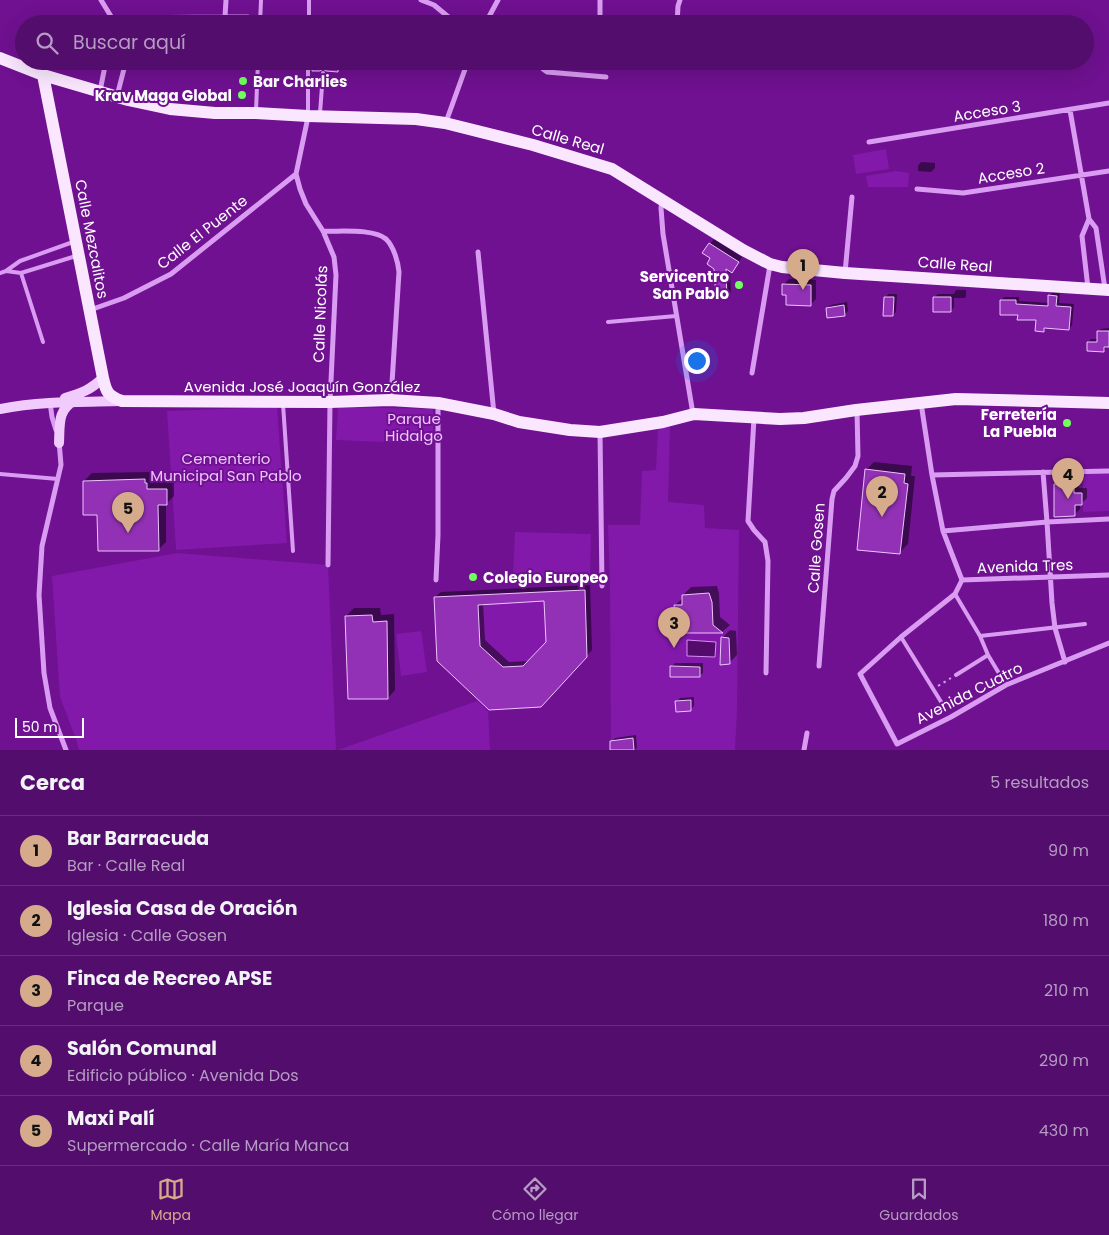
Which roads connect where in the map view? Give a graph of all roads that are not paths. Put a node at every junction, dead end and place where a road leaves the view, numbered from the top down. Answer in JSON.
{"nodes":[{"id":1,"x":101,"y":0,"type":"edge"},
{"id":2,"x":226,"y":0,"type":"edge"},
{"id":3,"x":261,"y":0,"type":"edge"},
{"id":4,"x":309,"y":0,"type":"edge"},
{"id":5,"x":421,"y":0,"type":"edge"},
{"id":6,"x":498,"y":0,"type":"edge"},
{"id":7,"x":600,"y":0,"type":"edge"},
{"id":8,"x":680,"y":0,"type":"edge"},
{"id":9,"x":110,"y":15,"type":"edge"},
{"id":10,"x":225,"y":15,"type":"edge"},
{"id":11,"x":260,"y":15,"type":"edge"},
{"id":12,"x":309,"y":15,"type":"edge"},
{"id":13,"x":446,"y":15,"type":"edge"},
{"id":14,"x":489,"y":15,"type":"edge"},
{"id":15,"x":600,"y":15,"type":"edge"},
{"id":16,"x":678,"y":15,"type":"edge"},
{"id":17,"x":0,"y":58,"type":"edge"},
{"id":18,"x":15,"y":64,"type":"edge"},
{"id":19,"x":30,"y":70,"type":"edge"},
{"id":20,"x":104,"y":70,"type":"edge"},
{"id":21,"x":124,"y":70,"type":"edge"},
{"id":22,"x":258,"y":70,"type":"edge"},
{"id":23,"x":309,"y":70,"type":"edge"},
{"id":24,"x":465,"y":70,"type":"edge"},
{"id":25,"x":544,"y":70,"type":"edge"},
{"id":26,"x":323,"y":73,"type":"dead end"},
{"id":27,"x":43,"y":75,"type":"junction"},
{"id":28,"x":606,"y":77,"type":"dead end"},
{"id":29,"x":100,"y":91,"type":"junction"},
{"id":30,"x":117,"y":96,"type":"junction"},
{"id":31,"x":1109,"y":103,"type":"edge"},
{"id":32,"x":1070,"y":110,"type":"junction"},
{"id":33,"x":256,"y":113,"type":"junction"},
{"id":34,"x":314,"y":116,"type":"junction"},
{"id":35,"x":445,"y":123,"type":"junction"},
{"id":36,"x":869,"y":142,"type":"dead end"},
{"id":37,"x":1109,"y":171,"type":"edge"},
{"id":38,"x":296,"y":174,"type":"junction"},
{"id":39,"x":1081,"y":175,"type":"junction"},
{"id":40,"x":917,"y":189,"type":"dead end"},
{"id":41,"x":852,"y":197,"type":"dead end"},
{"id":42,"x":662,"y":199,"type":"junction"},
{"id":43,"x":1088,"y":219,"type":"junction"},
{"id":44,"x":323,"y":231,"type":"junction"},
{"id":45,"x":76,"y":241,"type":"junction"},
{"id":46,"x":478,"y":252,"type":"dead end"},
{"id":47,"x":79,"y":255,"type":"junction"},
{"id":48,"x":770,"y":264,"type":"junction"},
{"id":49,"x":6,"y":271,"type":"junction"},
{"id":50,"x":0,"y":273,"type":"edge"},
{"id":51,"x":845,"y":273,"type":"junction"},
{"id":52,"x":21,"y":274,"type":"junction"},
{"id":53,"x":1088,"y":289,"type":"junction"},
{"id":54,"x":1107,"y":290,"type":"edge"},
{"id":55,"x":90,"y":310,"type":"junction"},
{"id":56,"x":676,"y":316,"type":"junction"},
{"id":57,"x":608,"y":322,"type":"dead end"},
{"id":58,"x":43,"y":342,"type":"dead end"},
{"id":59,"x":752,"y":373,"type":"dead end"},
{"id":60,"x":103,"y":378,"type":"junction"},
{"id":61,"x":390,"y":400,"type":"junction"},
{"id":62,"x":75,"y":401,"type":"junction"},
{"id":63,"x":122,"y":401,"type":"junction"},
{"id":64,"x":283,"y":401,"type":"junction"},
{"id":65,"x":50,"y":402,"type":"junction"},
{"id":66,"x":330,"y":402,"type":"junction"},
{"id":67,"x":921,"y":402,"type":"junction"},
{"id":68,"x":1109,"y":403,"type":"edge"},
{"id":69,"x":438,"y":404,"type":"junction"},
{"id":70,"x":0,"y":409,"type":"edge"},
{"id":71,"x":856,"y":410,"type":"junction"},
{"id":72,"x":494,"y":414,"type":"junction"},
{"id":73,"x":694,"y":414,"type":"junction"},
{"id":74,"x":754,"y":417,"type":"junction"},
{"id":75,"x":600,"y":432,"type":"junction"},
{"id":76,"x":60,"y":443,"type":"junction"},
{"id":77,"x":1109,"y":471,"type":"edge"},
{"id":78,"x":1043,"y":472,"type":"junction"},
{"id":79,"x":0,"y":474,"type":"edge"},
{"id":80,"x":932,"y":475,"type":"junction"},
{"id":81,"x":58,"y":479,"type":"junction"},
{"id":82,"x":1109,"y":519,"type":"edge"},
{"id":83,"x":1048,"y":522,"type":"junction"},
{"id":84,"x":943,"y":531,"type":"junction"},
{"id":85,"x":293,"y":551,"type":"dead end"},
{"id":86,"x":328,"y":565,"type":"dead end"},
{"id":87,"x":1109,"y":575,"type":"edge"},
{"id":88,"x":1050,"y":578,"type":"junction"},
{"id":89,"x":436,"y":580,"type":"dead end"},
{"id":90,"x":962,"y":580,"type":"junction"},
{"id":91,"x":602,"y":586,"type":"dead end"},
{"id":92,"x":955,"y":594,"type":"junction"},
{"id":93,"x":1085,"y":624,"type":"dead end"},
{"id":94,"x":1055,"y":628,"type":"junction"},
{"id":95,"x":980,"y":636,"type":"junction"},
{"id":96,"x":902,"y":637,"type":"junction"},
{"id":97,"x":1109,"y":644,"type":"edge"},
{"id":98,"x":988,"y":656,"type":"junction"},
{"id":99,"x":1065,"y":662,"type":"junction"},
{"id":100,"x":819,"y":666,"type":"dead end"},
{"id":101,"x":766,"y":674,"type":"dead end"},
{"id":102,"x":956,"y":675,"type":"road end"},
{"id":103,"x":1006,"y":685,"type":"junction"},
{"id":104,"x":943,"y":705,"type":"dead end"},
{"id":105,"x":807,"y":733,"type":"dead end"},
{"id":106,"x":898,"y":744,"type":"joint"},
{"id":107,"x":66,"y":750,"type":"edge"},
{"id":108,"x":804,"y":750,"type":"edge"}],
"edges":[{"from":1,"to":9,"type":"street"},
{"from":2,"to":10,"type":"street"},
{"from":3,"to":11,"type":"lane"},
{"from":4,"to":12,"type":"lane"},
{"from":5,"to":13,"type":"street"},
{"from":6,"to":14,"type":"street"},
{"from":7,"to":15,"type":"street"},
{"from":8,"to":16,"type":"street"},
{"from":17,"to":18,"type":"main road","name":"Calle Real"},
{"from":19,"to":27,"type":"main road","name":"Calle Real"},
{"from":20,"to":29,"type":"street"},
{"from":21,"to":30,"type":"street"},
{"from":22,"to":33,"type":"lane"},
{"from":23,"to":34,"type":"lane"},
{"from":24,"to":35,"type":"street"},
{"from":25,"to":28,"type":"street"},
{"from":26,"to":34,"type":"lane"},
{"from":27,"to":29,"type":"main road","name":"Calle Real"},
{"from":27,"to":45,"type":"main road","name":"Calle Mezcalitos"},
{"from":29,"to":30,"type":"main road","name":"Calle Real"},
{"from":30,"to":33,"type":"main road","name":"Calle Real"},
{"from":31,"to":32,"type":"street","name":"Acceso 3"},
{"from":32,"to":36,"type":"street","name":"Acceso 3"},
{"from":32,"to":39,"type":"street"},
{"from":33,"to":34,"type":"main road","name":"Calle Real"},
{"from":34,"to":35,"type":"main road","name":"Calle Real"},
{"from":34,"to":38,"type":"street","name":"Calle Nicolás"},
{"from":35,"to":42,"type":"main road","name":"Calle Real"},
{"from":37,"to":39,"type":"street","name":"Acceso 2"},
{"from":38,"to":44,"type":"street","name":"Calle Nicolás"},
{"from":38,"to":55,"type":"street","name":"Calle El Puente"},
{"from":39,"to":40,"type":"street","name":"Acceso 2"},
{"from":39,"to":43,"type":"street"},
{"from":41,"to":51,"type":"street"},
{"from":42,"to":48,"type":"main road","name":"Calle Real"},
{"from":42,"to":56,"type":"street"},
{"from":43,"to":53,"type":"street"},
{"from":43,"to":54,"type":"street"},
{"from":44,"to":61,"type":"street"},
{"from":44,"to":66,"type":"street","name":"Calle Nicolás"},
{"from":45,"to":47,"type":"main road","name":"Calle Mezcalitos"},
{"from":45,"to":49,"type":"lane"},
{"from":46,"to":72,"type":"street"},
{"from":47,"to":52,"type":"lane"},
{"from":47,"to":55,"type":"main road","name":"Calle Mezcalitos"},
{"from":48,"to":51,"type":"main road","name":"Calle Real"},
{"from":48,"to":59,"type":"street"},
{"from":49,"to":50,"type":"lane"},
{"from":49,"to":52,"type":"lane"},
{"from":51,"to":53,"type":"main road","name":"Calle Real"},
{"from":52,"to":58,"type":"lane"},
{"from":53,"to":54,"type":"main road","name":"Calle Real"},
{"from":55,"to":60,"type":"main road","name":"Calle Mezcalitos"},
{"from":56,"to":57,"type":"lane"},
{"from":56,"to":73,"type":"street"},
{"from":60,"to":63,"type":"main road","name":"Calle Mezcalitos"},
{"from":60,"to":65,"type":"street"},
{"from":61,"to":66,"type":"main road","name":"Avenida José Joaquín González"},
{"from":61,"to":69,"type":"main road","name":"Avenida José Joaquín González"},
{"from":62,"to":63,"type":"street","name":"Avenida José Joaquín González"},
{"from":62,"to":65,"type":"street","name":"Avenida José Joaquín González"},
{"from":62,"to":76,"type":"street"},
{"from":63,"to":64,"type":"main road","name":"Avenida José Joaquín González"},
{"from":64,"to":66,"type":"main road","name":"Avenida José Joaquín González"},
{"from":64,"to":85,"type":"lane"},
{"from":65,"to":70,"type":"street","name":"Avenida José Joaquín González"},
{"from":65,"to":76,"type":"street"},
{"from":66,"to":86,"type":"street","name":"Calle Nicolás"},
{"from":67,"to":68,"type":"main road","name":"Avenida José Joaquín González"},
{"from":67,"to":71,"type":"main road","name":"Avenida José Joaquín González"},
{"from":67,"to":80,"type":"street"},
{"from":69,"to":72,"type":"main road","name":"Avenida José Joaquín González"},
{"from":69,"to":89,"type":"street"},
{"from":71,"to":74,"type":"main road","name":"Avenida José Joaquín González"},
{"from":71,"to":100,"type":"street","name":"Calle Gosen"},
{"from":72,"to":75,"type":"main road","name":"Avenida José Joaquín González"},
{"from":73,"to":74,"type":"main road","name":"Avenida José Joaquín González"},
{"from":73,"to":75,"type":"main road","name":"Avenida José Joaquín González"},
{"from":74,"to":101,"type":"street"},
{"from":75,"to":91,"type":"street"},
{"from":76,"to":81,"type":"street"},
{"from":77,"to":78,"type":"street"},
{"from":78,"to":80,"type":"street"},
{"from":78,"to":83,"type":"street"},
{"from":79,"to":81,"type":"lane"},
{"from":80,"to":84,"type":"street"},
{"from":81,"to":107,"type":"street"},
{"from":82,"to":83,"type":"street"},
{"from":83,"to":84,"type":"street"},
{"from":83,"to":88,"type":"street"},
{"from":84,"to":90,"type":"street"},
{"from":87,"to":88,"type":"street","name":"Avenida Tres"},
{"from":88,"to":90,"type":"street","name":"Avenida Tres"},
{"from":88,"to":94,"type":"street"},
{"from":90,"to":92,"type":"street","name":"Avenida Tres"},
{"from":92,"to":95,"type":"lane"},
{"from":92,"to":96,"type":"street","name":"Avenida Tres"},
{"from":93,"to":94,"type":"lane"},
{"from":94,"to":95,"type":"lane"},
{"from":94,"to":99,"type":"street"},
{"from":95,"to":98,"type":"lane"},
{"from":96,"to":104,"type":"lane"},
{"from":96,"to":106,"type":"street","name":"Avenida Tres"},
{"from":97,"to":99,"type":"street","name":"Avenida Cuatro"},
{"from":98,"to":102,"type":"lane"},
{"from":98,"to":103,"type":"lane"},
{"from":99,"to":103,"type":"street","name":"Avenida Cuatro"},
{"from":103,"to":106,"type":"street","name":"Avenida Cuatro"},
{"from":105,"to":108,"type":"street"}]}
